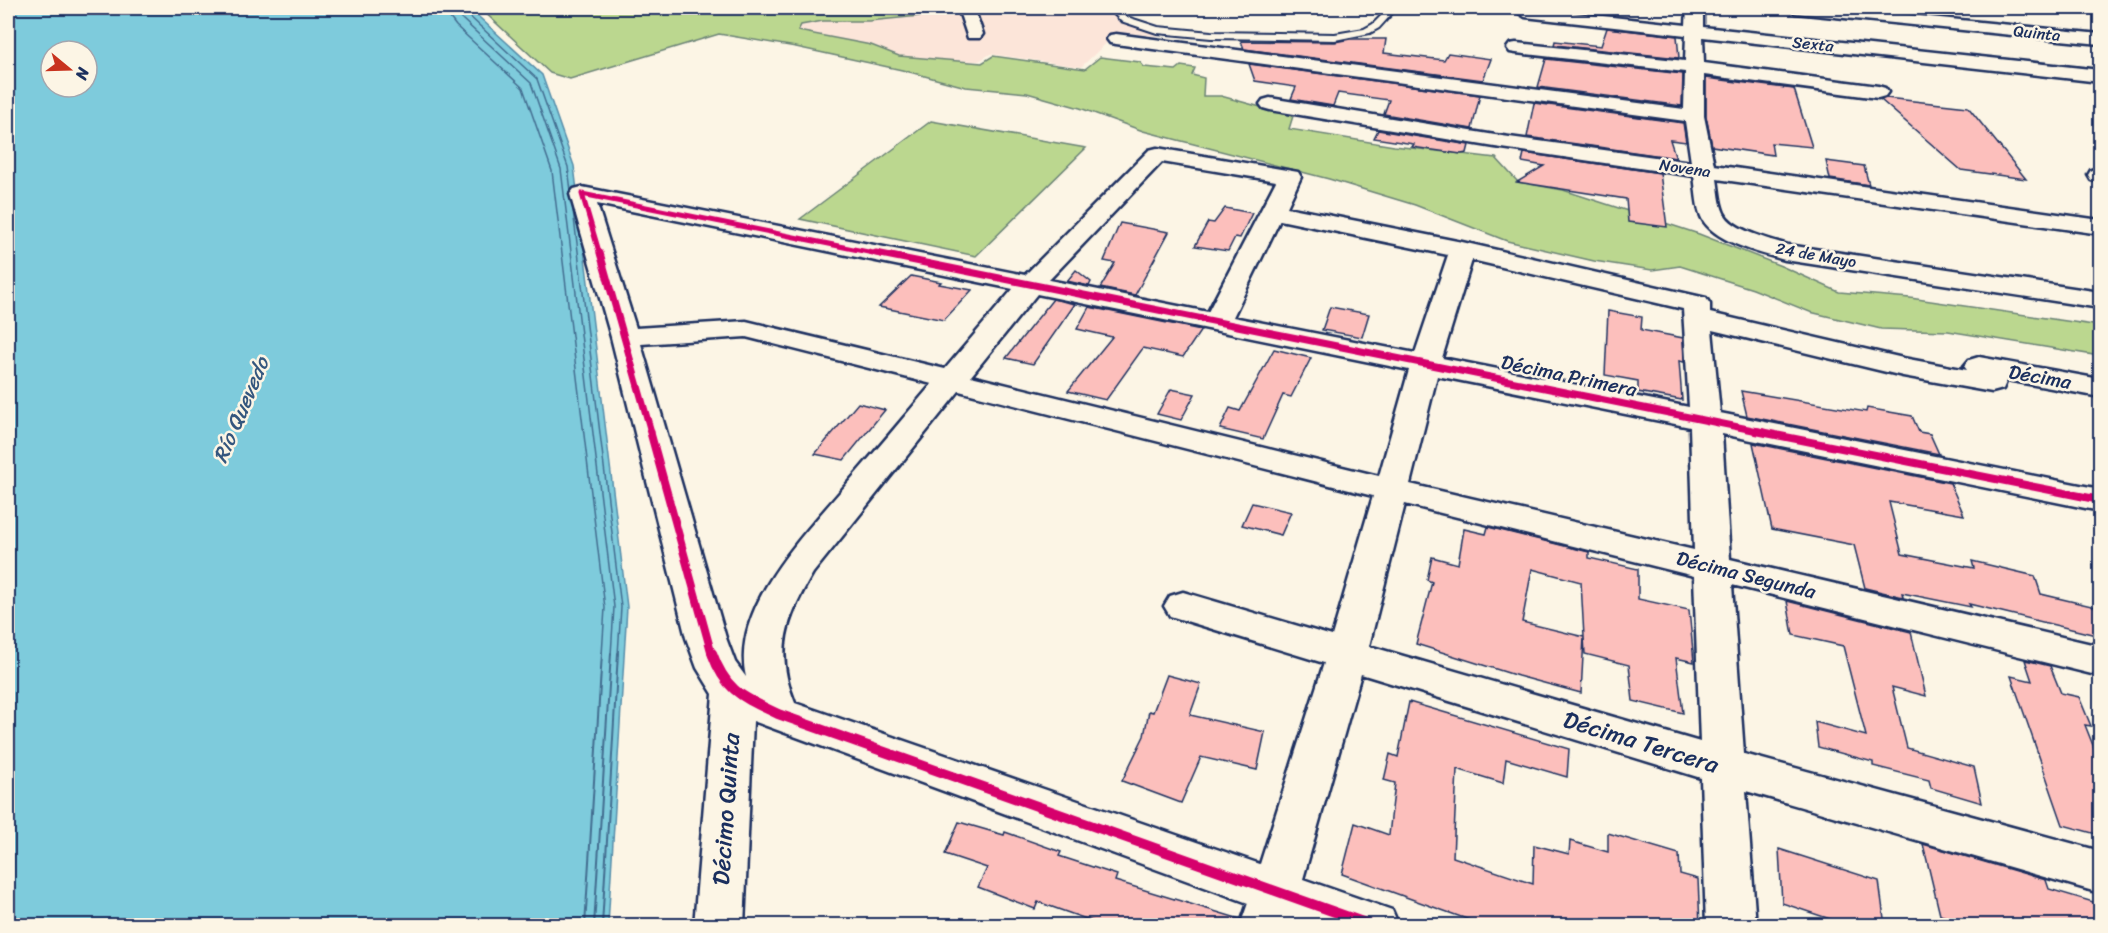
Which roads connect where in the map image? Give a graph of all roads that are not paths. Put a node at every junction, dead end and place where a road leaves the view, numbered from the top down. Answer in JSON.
{"nodes":[{"id":1,"x":966,"y":8,"type":"edge"},
{"id":2,"x":1112,"y":8,"type":"edge"},
{"id":3,"x":1393,"y":8,"type":"edge"},
{"id":4,"x":1795,"y":8,"type":"edge"},
{"id":5,"x":1956,"y":8,"type":"edge"},
{"id":6,"x":1535,"y":10,"type":"edge"},
{"id":7,"x":1695,"y":19,"type":"edge"},
{"id":8,"x":1971,"y":26,"type":"junction"},
{"id":9,"x":974,"y":34,"type":"dead end"},
{"id":10,"x":1116,"y":39,"type":"dead end"},
{"id":11,"x":2100,"y":39,"type":"edge"},
{"id":12,"x":1516,"y":48,"type":"junction"},
{"id":13,"x":1535,"y":50,"type":"junction"},
{"id":14,"x":2005,"y":66,"type":"junction"},
{"id":15,"x":1696,"y":68,"type":"junction"},
{"id":16,"x":2100,"y":76,"type":"edge"},
{"id":17,"x":1502,"y":91,"type":"junction"},
{"id":18,"x":1878,"y":92,"type":"dead end"},
{"id":19,"x":1524,"y":93,"type":"junction"},
{"id":20,"x":1270,"y":104,"type":"dead end"},
{"id":21,"x":1694,"y":116,"type":"junction"},
{"id":22,"x":1508,"y":126,"type":"junction"},
{"id":23,"x":1704,"y":171,"type":"junction"},
{"id":24,"x":1272,"y":211,"type":"junction"},
{"id":25,"x":2100,"y":227,"type":"edge"},
{"id":26,"x":1462,"y":250,"type":"junction"},
{"id":27,"x":1031,"y":284,"type":"junction"},
{"id":28,"x":2100,"y":300,"type":"edge"},
{"id":29,"x":1697,"y":318,"type":"junction"},
{"id":30,"x":1217,"y":321,"type":"junction"},
{"id":31,"x":625,"y":337,"type":"junction"},
{"id":32,"x":1426,"y":363,"type":"junction"},
{"id":33,"x":951,"y":380,"type":"junction"},
{"id":34,"x":2093,"y":395,"type":"edge"},
{"id":35,"x":1705,"y":421,"type":"junction"},
{"id":36,"x":1392,"y":490,"type":"junction"},
{"id":37,"x":2100,"y":500,"type":"edge"},
{"id":38,"x":1713,"y":567,"type":"junction"},
{"id":39,"x":1183,"y":606,"type":"dead end"},
{"id":40,"x":1347,"y":654,"type":"junction"},
{"id":41,"x":2100,"y":661,"type":"edge"},
{"id":42,"x":734,"y":692,"type":"junction"},
{"id":43,"x":778,"y":714,"type":"junction"},
{"id":44,"x":1722,"y":766,"type":"junction"},
{"id":45,"x":2100,"y":872,"type":"edge"},
{"id":46,"x":1270,"y":908,"type":"edge"},
{"id":47,"x":719,"y":926,"type":"edge"},
{"id":48,"x":1374,"y":926,"type":"edge"},
{"id":49,"x":1731,"y":926,"type":"edge"}],
"edges":[{"from":1,"to":9,"type":"street"},
{"from":2,"to":3,"type":"lane"},
{"from":4,"to":8,"type":"street","name":"Quinta"},
{"from":5,"to":8,"type":"street"},
{"from":6,"to":7,"type":"street","name":"Sexta"},
{"from":6,"to":12,"type":"street"},
{"from":6,"to":13,"type":"street"},
{"from":7,"to":14,"type":"street","name":"Sexta"},
{"from":7,"to":15,"type":"street","name":"24 de Mayo"},
{"from":8,"to":11,"type":"street","name":"Quinta"},
{"from":8,"to":14,"type":"street"},
{"from":10,"to":17,"type":"street"},
{"from":12,"to":13,"type":"street"},
{"from":12,"to":17,"type":"street"},
{"from":13,"to":15,"type":"street"},
{"from":13,"to":19,"type":"street"},
{"from":14,"to":16,"type":"street","name":"Sexta"},
{"from":15,"to":18,"type":"street"},
{"from":15,"to":21,"type":"street","name":"24 de Mayo"},
{"from":17,"to":19,"type":"street"},
{"from":17,"to":22,"type":"street"},
{"from":19,"to":21,"type":"street"},
{"from":19,"to":22,"type":"street"},
{"from":20,"to":22,"type":"street","name":"Novena"},
{"from":21,"to":23,"type":"street","name":"24 de Mayo"},
{"from":22,"to":23,"type":"street","name":"Novena"},
{"from":23,"to":25,"type":"street","name":"Novena"},
{"from":23,"to":28,"type":"street","name":"24 de Mayo"},
{"from":24,"to":26,"type":"street"},
{"from":24,"to":27,"type":"street"},
{"from":24,"to":30,"type":"street"},
{"from":26,"to":29,"type":"street"},
{"from":26,"to":32,"type":"street"},
{"from":27,"to":30,"type":"street","name":"Décima Primera"},
{"from":27,"to":31,"type":"street","name":"Décima Primera"},
{"from":27,"to":33,"type":"street"},
{"from":29,"to":34,"type":"street"},
{"from":29,"to":35,"type":"street"},
{"from":30,"to":32,"type":"street","name":"Décima Primera"},
{"from":31,"to":33,"type":"street","name":"Décima Segunda"},
{"from":31,"to":42,"type":"street"},
{"from":32,"to":35,"type":"street","name":"Décima Primera"},
{"from":32,"to":36,"type":"street"},
{"from":33,"to":36,"type":"street","name":"Décima Segunda"},
{"from":33,"to":43,"type":"street"},
{"from":35,"to":37,"type":"street","name":"Décima Primera"},
{"from":35,"to":38,"type":"street"},
{"from":36,"to":38,"type":"street","name":"Décima Segunda"},
{"from":36,"to":40,"type":"street"},
{"from":38,"to":41,"type":"street","name":"Décima Segunda"},
{"from":38,"to":44,"type":"street"},
{"from":39,"to":40,"type":"street","name":"Décima Tercera"},
{"from":40,"to":44,"type":"street","name":"Décima Tercera"},
{"from":40,"to":46,"type":"street"},
{"from":42,"to":43,"type":"street"},
{"from":42,"to":47,"type":"street","name":"Décimo Quinta"},
{"from":43,"to":46,"type":"street"},
{"from":44,"to":45,"type":"street","name":"Décima Tercera"},
{"from":44,"to":49,"type":"street"},
{"from":46,"to":48,"type":"street"}]}
